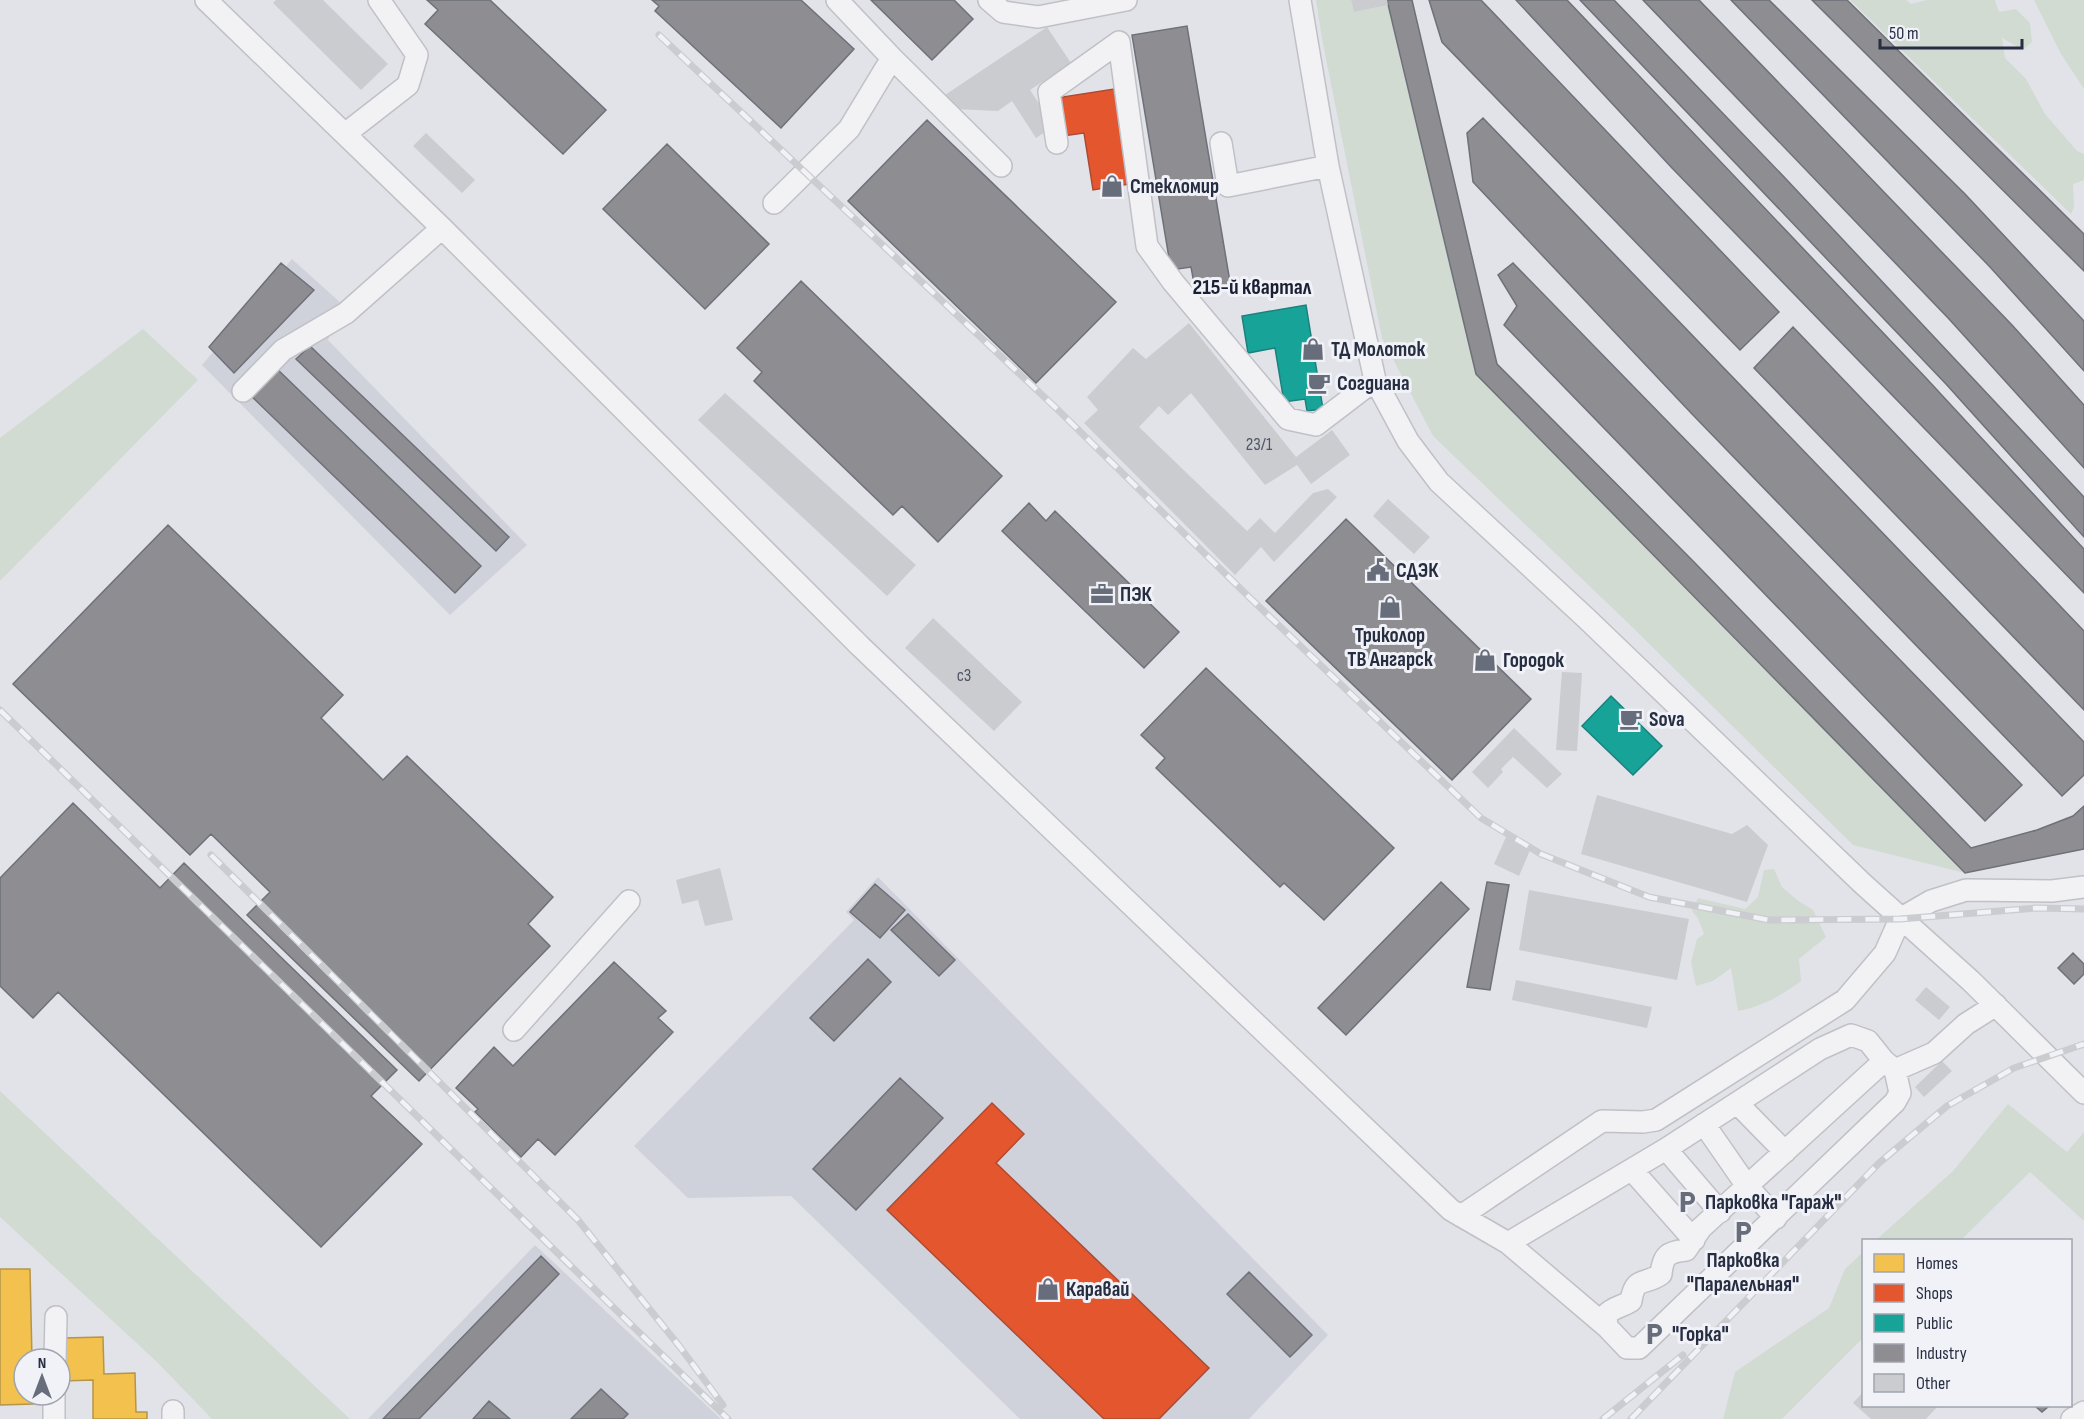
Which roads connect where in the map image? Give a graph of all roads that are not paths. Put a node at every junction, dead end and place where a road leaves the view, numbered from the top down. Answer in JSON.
{"nodes":[{"id":1,"x":206,"y":0,"type":"edge"},
{"id":2,"x":379,"y":0,"type":"edge"},
{"id":3,"x":837,"y":0,"type":"edge"},
{"id":4,"x":989,"y":0,"type":"edge"},
{"id":5,"x":1126,"y":0,"type":"edge"},
{"id":6,"x":1300,"y":0,"type":"edge"},
{"id":7,"x":892,"y":58,"type":"junction"},
{"id":8,"x":345,"y":134,"type":"junction"},
{"id":9,"x":1057,"y":143,"type":"dead end"},
{"id":10,"x":1221,"y":143,"type":"dead end"},
{"id":11,"x":1328,"y":165,"type":"junction"},
{"id":12,"x":1001,"y":166,"type":"dead end"},
{"id":13,"x":774,"y":203,"type":"dead end"},
{"id":14,"x":442,"y":228,"type":"junction"},
{"id":15,"x":1375,"y":380,"type":"junction"},
{"id":16,"x":243,"y":391,"type":"dead end"},
{"id":17,"x":2084,"y":887,"type":"edge"},
{"id":18,"x":630,"y":901,"type":"dead end"},
{"id":19,"x":1900,"y":919,"type":"junction"},
{"id":20,"x":1996,"y":1005,"type":"junction"},
{"id":21,"x":514,"y":1030,"type":"dead end"},
{"id":22,"x":1889,"y":1065,"type":"junction"},
{"id":23,"x":2084,"y":1093,"type":"edge"},
{"id":24,"x":1737,"y":1103,"type":"junction"},
{"id":25,"x":1704,"y":1124,"type":"junction"},
{"id":26,"x":1666,"y":1149,"type":"junction"},
{"id":27,"x":1785,"y":1152,"type":"junction"},
{"id":28,"x":1632,"y":1170,"type":"junction"},
{"id":29,"x":1747,"y":1186,"type":"junction"},
{"id":30,"x":1720,"y":1212,"type":"junction"},
{"id":31,"x":1461,"y":1216,"type":"junction"},
{"id":32,"x":1776,"y":1218,"type":"junction"},
{"id":33,"x":1694,"y":1240,"type":"junction"},
{"id":34,"x":1508,"y":1244,"type":"junction"},
{"id":35,"x":56,"y":1317,"type":"dead end"},
{"id":36,"x":1607,"y":1328,"type":"junction"},
{"id":37,"x":55,"y":1347,"type":"edge"},
{"id":38,"x":2084,"y":1412,"type":"edge"},
{"id":39,"x":2072,"y":1419,"type":"edge"}],
"edges":[{"from":1,"to":8,"type":"street"},
{"from":2,"to":8,"type":"street"},
{"from":3,"to":7,"type":"street"},
{"from":4,"to":5,"type":"street"},
{"from":6,"to":11,"type":"street"},
{"from":7,"to":12,"type":"street"},
{"from":7,"to":13,"type":"street"},
{"from":8,"to":14,"type":"street"},
{"from":9,"to":15,"type":"street"},
{"from":10,"to":11,"type":"street"},
{"from":11,"to":15,"type":"street"},
{"from":14,"to":16,"type":"street"},
{"from":14,"to":31,"type":"street"},
{"from":15,"to":19,"type":"street"},
{"from":17,"to":19,"type":"street"},
{"from":18,"to":21,"type":"street"},
{"from":19,"to":20,"type":"street"},
{"from":19,"to":31,"type":"street"},
{"from":20,"to":22,"type":"street"},
{"from":20,"to":23,"type":"street"},
{"from":22,"to":24,"type":"street"},
{"from":22,"to":27,"type":"street"},
{"from":22,"to":32,"type":"street"},
{"from":24,"to":25,"type":"street"},
{"from":24,"to":27,"type":"street"},
{"from":25,"to":26,"type":"street"},
{"from":25,"to":29,"type":"street"},
{"from":26,"to":28,"type":"street"},
{"from":26,"to":30,"type":"street"},
{"from":27,"to":29,"type":"street"},
{"from":28,"to":33,"type":"street"},
{"from":28,"to":34,"type":"street"},
{"from":29,"to":30,"type":"street"},
{"from":29,"to":32,"type":"street"},
{"from":30,"to":33,"type":"street"},
{"from":31,"to":34,"type":"street"},
{"from":32,"to":36,"type":"street"},
{"from":33,"to":36,"type":"street"},
{"from":34,"to":36,"type":"street"},
{"from":35,"to":37,"type":"street"},
{"from":38,"to":39,"type":"street"}]}
